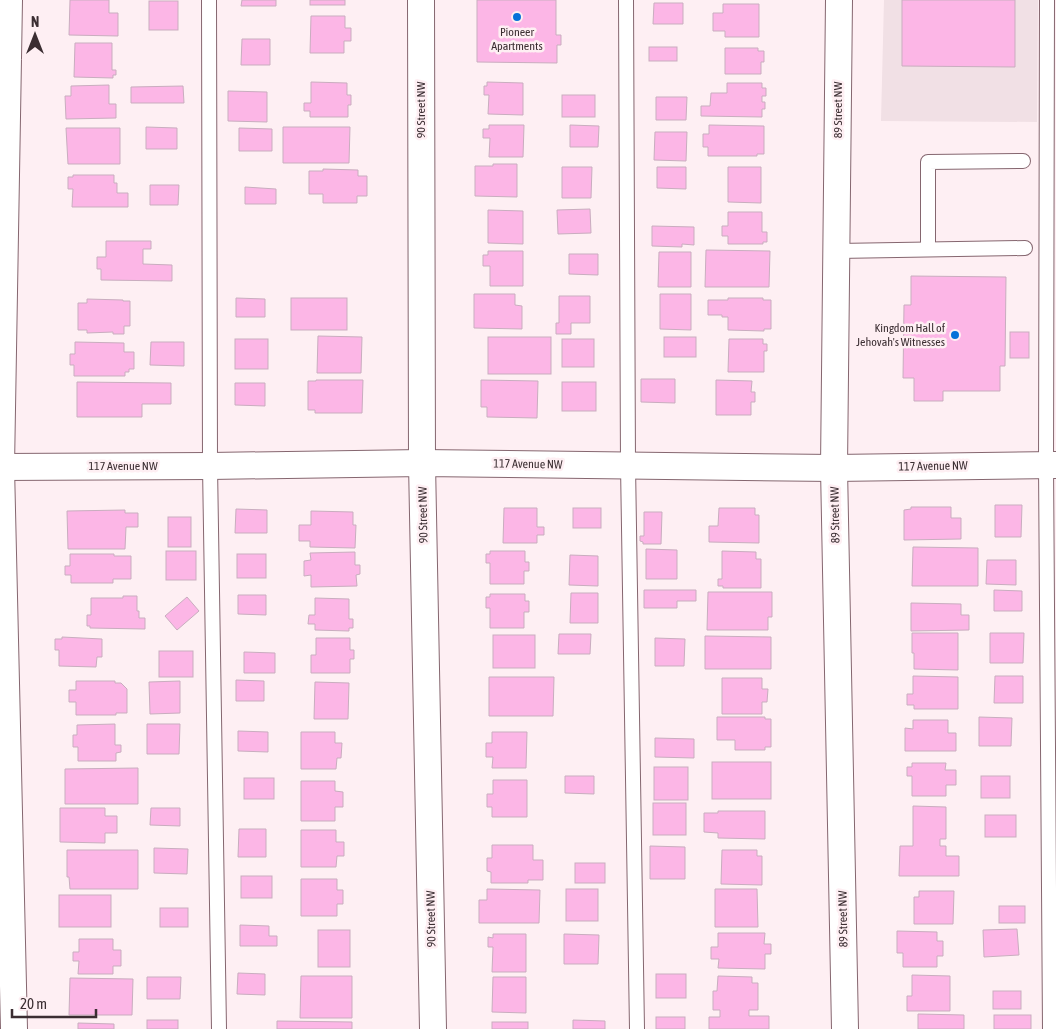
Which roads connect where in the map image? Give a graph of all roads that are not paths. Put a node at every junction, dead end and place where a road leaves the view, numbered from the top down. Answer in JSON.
{"nodes":[{"id":1,"x":9,"y":0,"type":"edge"},
{"id":2,"x":209,"y":0,"type":"edge"},
{"id":3,"x":421,"y":0,"type":"edge"},
{"id":4,"x":626,"y":0,"type":"edge"},
{"id":5,"x":839,"y":0,"type":"edge"},
{"id":6,"x":1047,"y":0,"type":"edge"},
{"id":7,"x":1023,"y":160,"type":"dead end"},
{"id":8,"x":1025,"y":248,"type":"dead end"},
{"id":9,"x":928,"y":250,"type":"junction"},
{"id":10,"x":837,"y":251,"type":"junction"},
{"id":11,"x":422,"y":463,"type":"junction"},
{"id":12,"x":628,"y":465,"type":"junction"},
{"id":13,"x":1051,"y":465,"type":"edge"},
{"id":14,"x":210,"y":466,"type":"junction"},
{"id":15,"x":0,"y":467,"type":"edge"},
{"id":16,"x":834,"y":468,"type":"junction"},
{"id":17,"x":14,"y":1029,"type":"edge"},
{"id":18,"x":220,"y":1029,"type":"edge"},
{"id":19,"x":433,"y":1029,"type":"edge"},
{"id":20,"x":637,"y":1029,"type":"edge"},
{"id":21,"x":845,"y":1029,"type":"edge"},
{"id":22,"x":1050,"y":1029,"type":"edge"}],
"edges":[{"from":1,"to":15,"type":"street"},
{"from":2,"to":14,"type":"lane"},
{"from":3,"to":11,"type":"street","name":"90 Street NW"},
{"from":4,"to":12,"type":"lane"},
{"from":5,"to":10,"type":"street","name":"89 Street NW"},
{"from":6,"to":13,"type":"lane"},
{"from":7,"to":9,"type":"lane"},
{"from":8,"to":9,"type":"lane"},
{"from":9,"to":10,"type":"lane"},
{"from":10,"to":16,"type":"street","name":"89 Street NW"},
{"from":11,"to":12,"type":"street","name":"117 Avenue NW"},
{"from":11,"to":14,"type":"street","name":"117 Avenue NW"},
{"from":11,"to":19,"type":"street","name":"90 Street NW"},
{"from":12,"to":16,"type":"street","name":"117 Avenue NW"},
{"from":12,"to":20,"type":"lane"},
{"from":13,"to":16,"type":"street","name":"117 Avenue NW"},
{"from":13,"to":22,"type":"lane"},
{"from":14,"to":15,"type":"street","name":"117 Avenue NW"},
{"from":14,"to":18,"type":"lane"},
{"from":15,"to":17,"type":"street"},
{"from":16,"to":21,"type":"street","name":"89 Street NW"}]}
